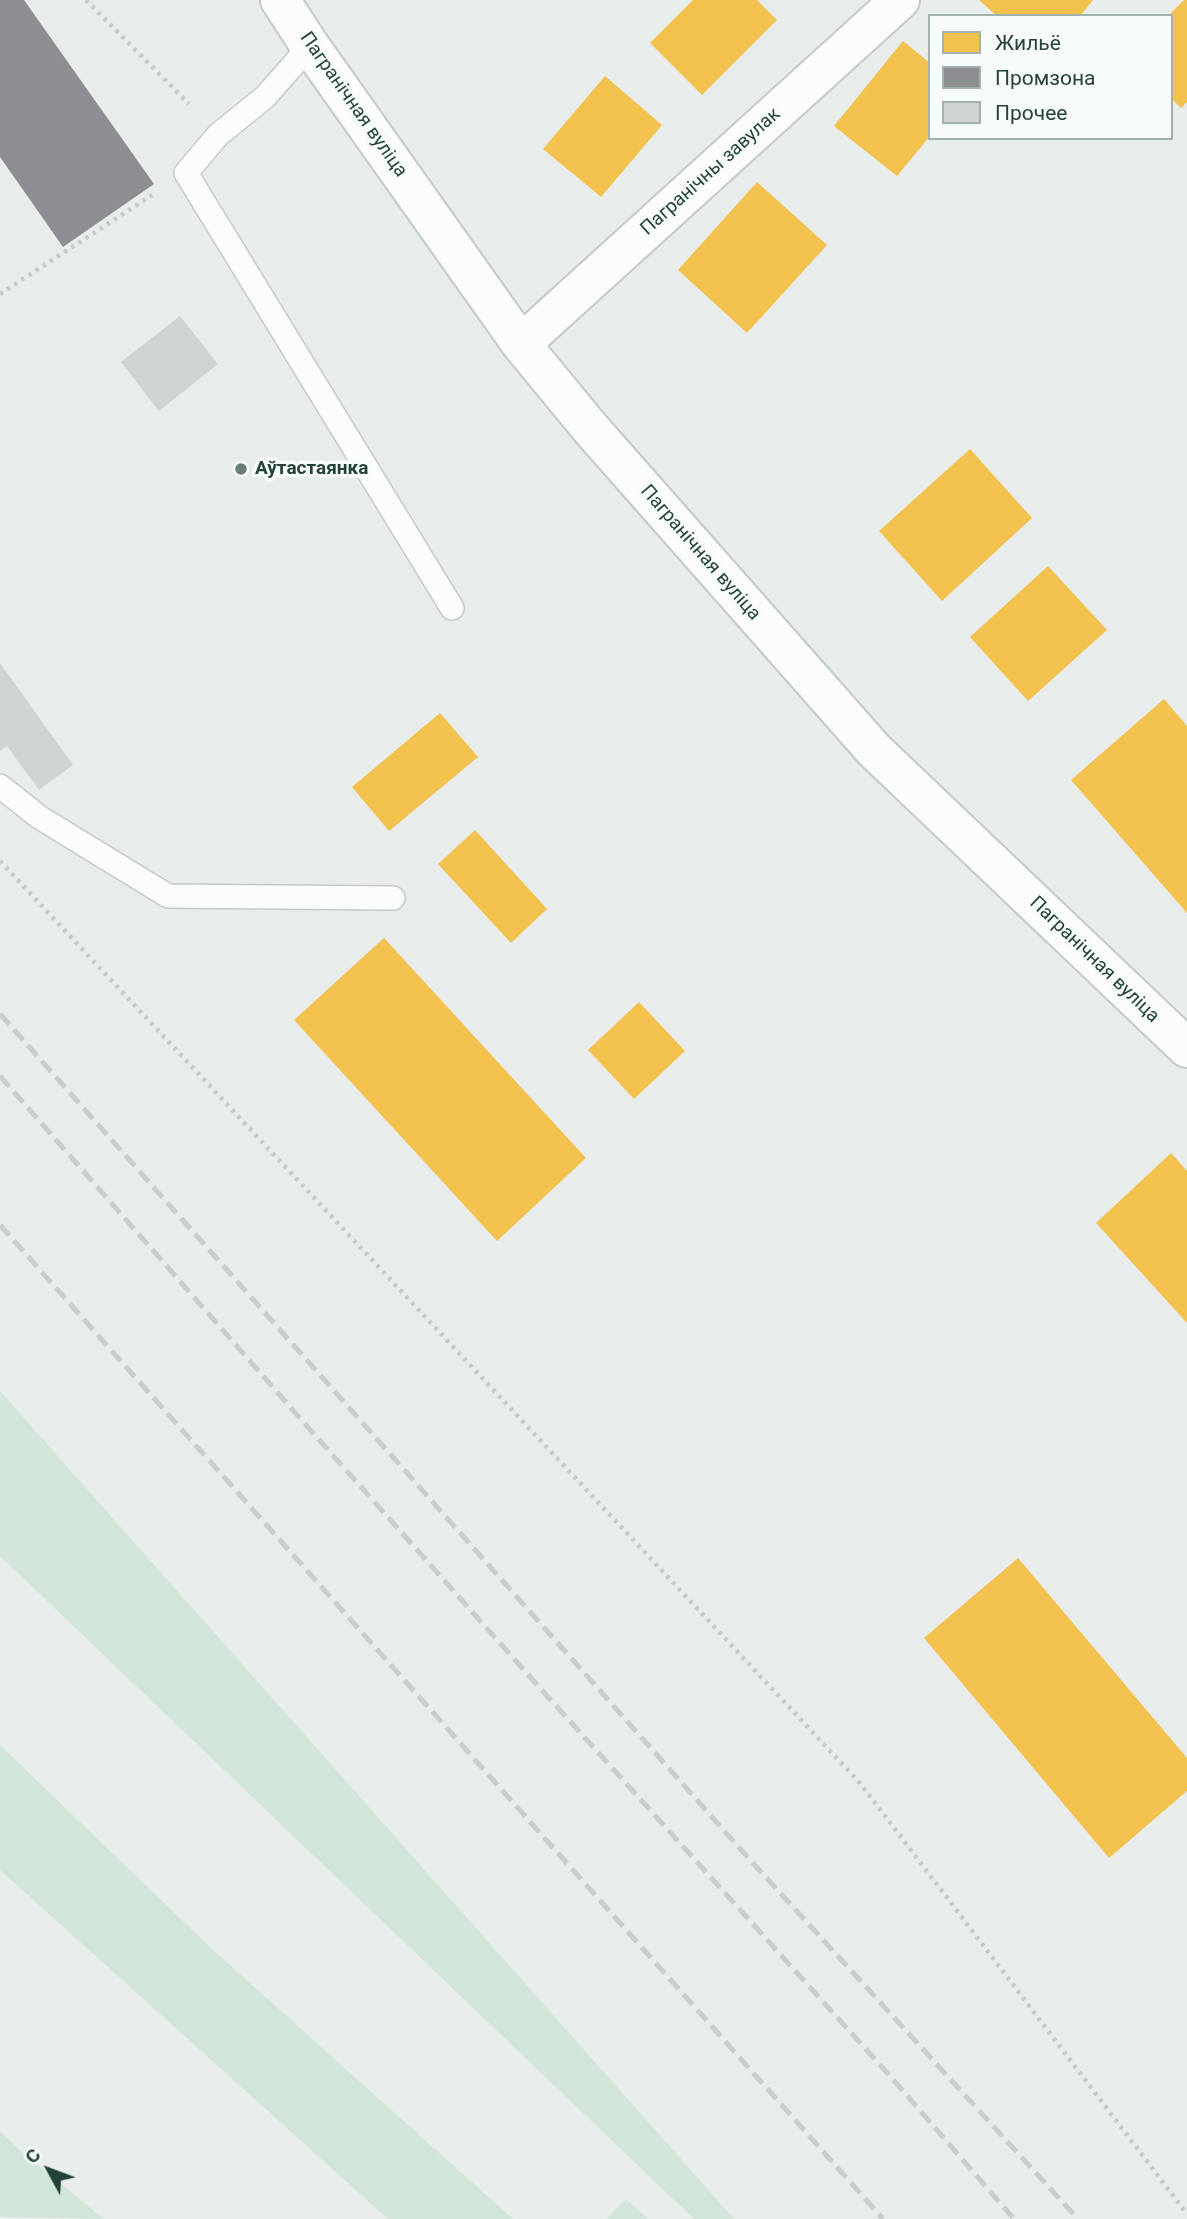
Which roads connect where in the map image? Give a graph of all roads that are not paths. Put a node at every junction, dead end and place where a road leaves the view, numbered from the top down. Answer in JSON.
{"nodes":[{"id":1,"x":280,"y":0,"type":"edge"},
{"id":2,"x":900,"y":0,"type":"edge"},
{"id":3,"x":310,"y":46,"type":"junction"},
{"id":4,"x":521,"y":344,"type":"junction"},
{"id":5,"x":452,"y":608,"type":"dead end"},
{"id":6,"x":0,"y":786,"type":"edge"},
{"id":7,"x":393,"y":898,"type":"dead end"},
{"id":8,"x":1187,"y":1048,"type":"edge"}],
"edges":[{"from":1,"to":3,"type":"main road","name":"Пагранічная вуліца"},
{"from":2,"to":4,"type":"main road","name":"Пагранічны завулак"},
{"from":3,"to":4,"type":"main road","name":"Пагранічная вуліца"},
{"from":3,"to":5,"type":"lane"},
{"from":4,"to":8,"type":"main road","name":"Пагранічная вуліца"},
{"from":6,"to":7,"type":"lane"}]}
